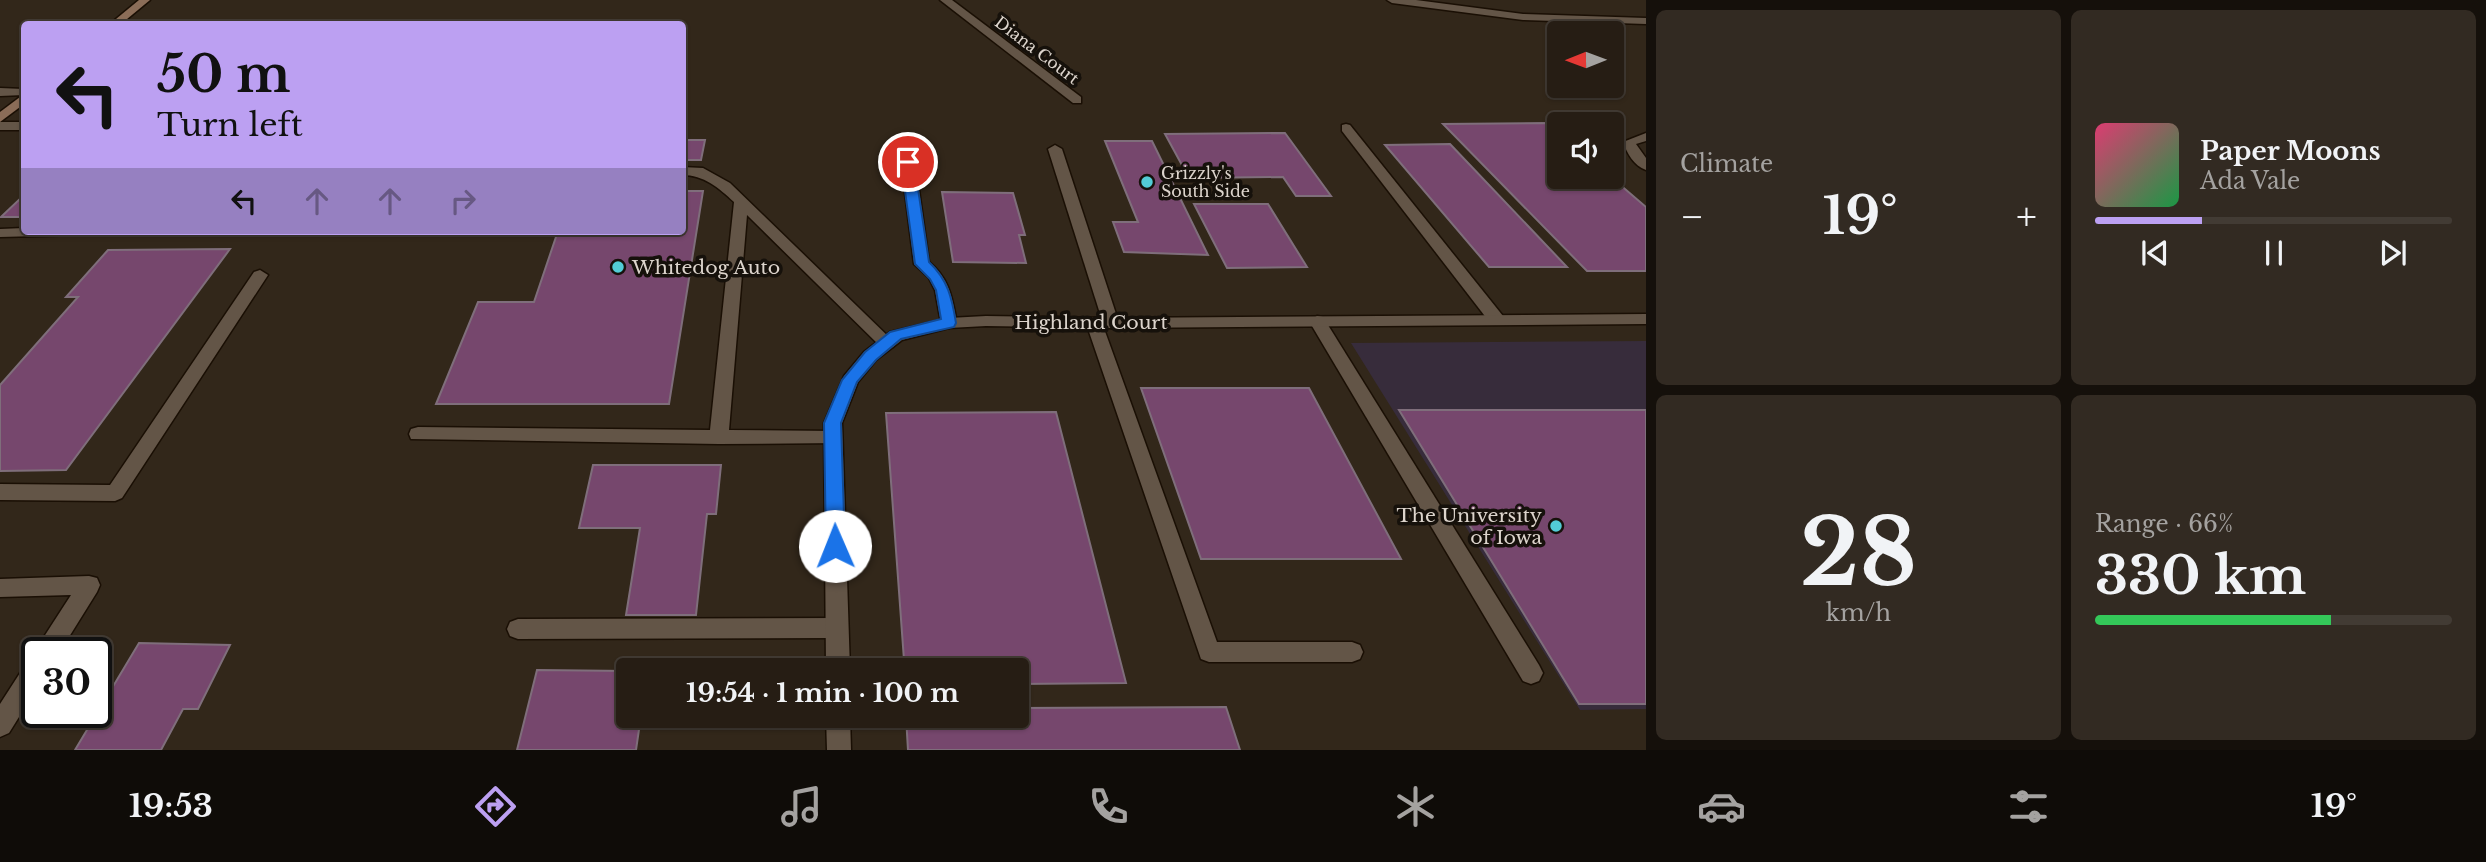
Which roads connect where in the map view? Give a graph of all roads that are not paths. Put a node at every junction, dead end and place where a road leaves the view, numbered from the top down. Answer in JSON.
{"nodes":[{"id":1,"x":145,"y":0,"type":"edge"},
{"id":2,"x":945,"y":0,"type":"edge"},
{"id":3,"x":1392,"y":0,"type":"edge"},
{"id":4,"x":119,"y":21,"type":"edge"},
{"id":5,"x":1646,"y":21,"type":"edge"},
{"id":6,"x":0,"y":92,"type":"edge"},
{"id":7,"x":21,"y":92,"type":"edge"},
{"id":8,"x":21,"y":100,"type":"edge"},
{"id":9,"x":1077,"y":100,"type":"dead end"},
{"id":10,"x":0,"y":117,"type":"edge"},
{"id":11,"x":0,"y":126,"type":"edge"},
{"id":12,"x":21,"y":126,"type":"edge"},
{"id":13,"x":1346,"y":128,"type":"dead end"},
{"id":14,"x":1646,"y":137,"type":"edge"},
{"id":15,"x":1055,"y":149,"type":"dead end"},
{"id":16,"x":908,"y":162,"type":"dead end"},
{"id":17,"x":1646,"y":166,"type":"edge"},
{"id":18,"x":686,"y":171,"type":"edge"},
{"id":19,"x":741,"y":202,"type":"junction"},
{"id":20,"x":21,"y":232,"type":"edge"},
{"id":21,"x":0,"y":233,"type":"edge"},
{"id":22,"x":260,"y":275,"type":"dead end"},
{"id":23,"x":1646,"y":319,"type":"edge"},
{"id":24,"x":1497,"y":320,"type":"junction"},
{"id":25,"x":1317,"y":321,"type":"junction"},
{"id":26,"x":949,"y":323,"type":"junction"},
{"id":27,"x":1103,"y":323,"type":"junction"},
{"id":28,"x":887,"y":343,"type":"junction"},
{"id":29,"x":418,"y":434,"type":"dead end"},
{"id":30,"x":719,"y":437,"type":"junction"},
{"id":31,"x":833,"y":438,"type":"junction"},
{"id":32,"x":0,"y":492,"type":"edge"},
{"id":33,"x":0,"y":588,"type":"edge"},
{"id":34,"x":837,"y":628,"type":"junction"},
{"id":35,"x":518,"y":629,"type":"dead end"},
{"id":36,"x":56,"y":637,"type":"edge"},
{"id":37,"x":1352,"y":652,"type":"dead end"},
{"id":38,"x":838,"y":658,"type":"edge"},
{"id":39,"x":1531,"y":673,"type":"dead end"},
{"id":40,"x":21,"y":692,"type":"edge"},
{"id":41,"x":0,"y":724,"type":"edge"},
{"id":42,"x":838,"y":728,"type":"edge"},
{"id":43,"x":839,"y":750,"type":"edge"}],
"edges":[{"from":1,"to":4,"type":"main road"},
{"from":2,"to":9,"type":"street","name":"Diana Court"},
{"from":3,"to":5,"type":"street"},
{"from":6,"to":7,"type":"street"},
{"from":8,"to":10,"type":"main road"},
{"from":11,"to":12,"type":"street"},
{"from":13,"to":24,"type":"street"},
{"from":14,"to":17,"type":"street"},
{"from":15,"to":27,"type":"street"},
{"from":16,"to":26,"type":"street"},
{"from":18,"to":19,"type":"street"},
{"from":19,"to":28,"type":"street"},
{"from":19,"to":30,"type":"street"},
{"from":20,"to":21,"type":"street"},
{"from":22,"to":32,"type":"street"},
{"from":23,"to":24,"type":"street","name":"Highland Court"},
{"from":24,"to":25,"type":"street","name":"Highland Court"},
{"from":25,"to":27,"type":"street","name":"Highland Court"},
{"from":25,"to":39,"type":"street"},
{"from":26,"to":27,"type":"street","name":"Highland Court"},
{"from":26,"to":28,"type":"street","name":"Highland Court"},
{"from":27,"to":37,"type":"street"},
{"from":28,"to":31,"type":"street","name":"Highland Court"},
{"from":29,"to":30,"type":"street"},
{"from":30,"to":31,"type":"street"},
{"from":31,"to":34,"type":"street","name":"Highland Court"},
{"from":33,"to":36,"type":"street"},
{"from":34,"to":35,"type":"street"},
{"from":34,"to":38,"type":"street","name":"Highland Court"},
{"from":40,"to":41,"type":"street"},
{"from":42,"to":43,"type":"street"}]}
